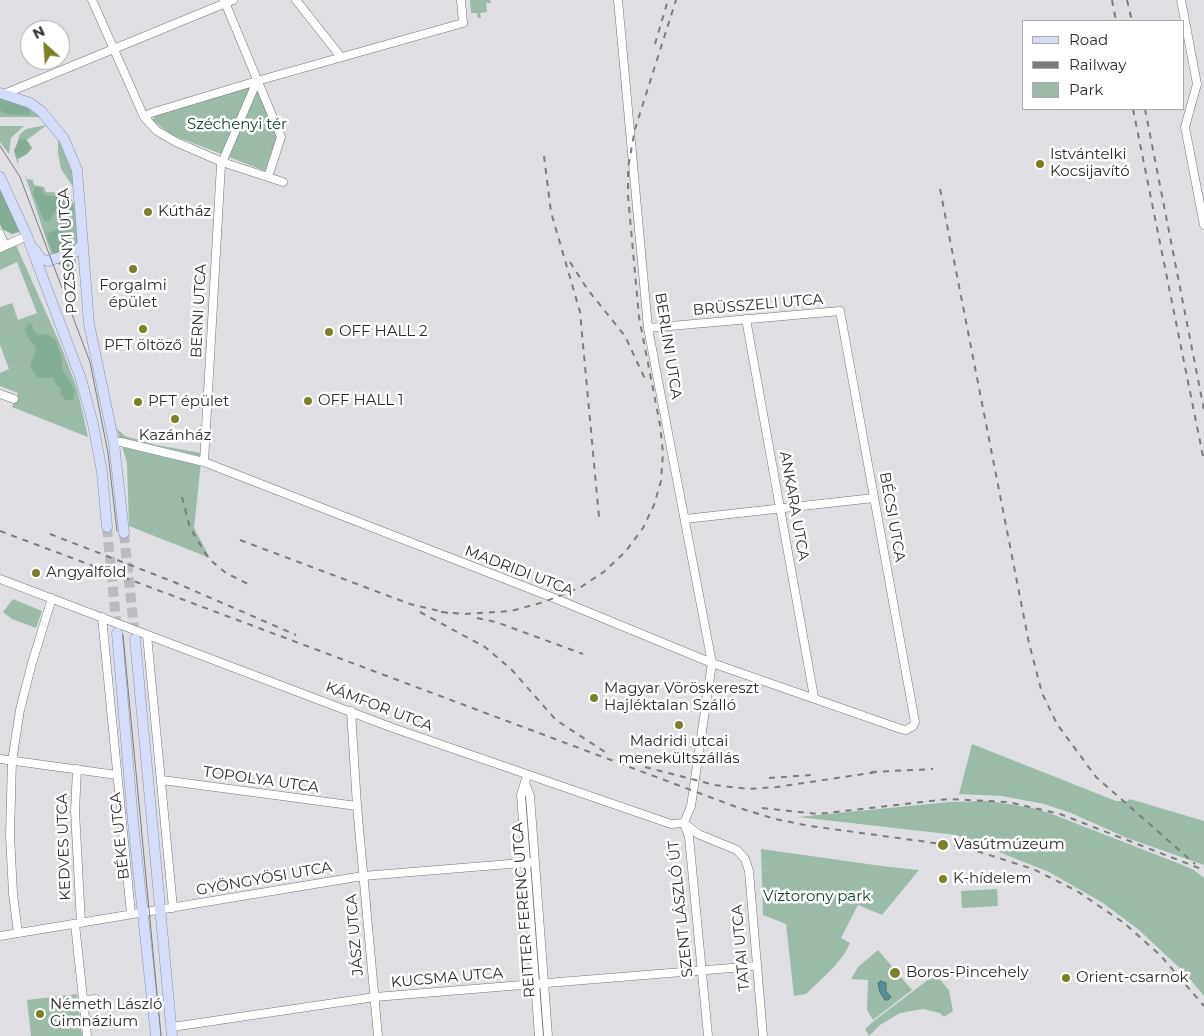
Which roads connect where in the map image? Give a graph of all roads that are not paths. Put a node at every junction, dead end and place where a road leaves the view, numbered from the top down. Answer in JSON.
{"nodes":[{"id":1,"x":92,"y":0,"type":"edge"},
{"id":2,"x":296,"y":0,"type":"edge"},
{"id":3,"x":461,"y":0,"type":"edge"},
{"id":4,"x":618,"y":0,"type":"edge"},
{"id":5,"x":1181,"y":0,"type":"edge"},
{"id":6,"x":228,"y":1,"type":"edge"},
{"id":7,"x":113,"y":49,"type":"junction"},
{"id":8,"x":341,"y":57,"type":"junction"},
{"id":9,"x":257,"y":81,"type":"junction"},
{"id":10,"x":1200,"y":85,"type":"edge"},
{"id":11,"x":2,"y":93,"type":"edge"},
{"id":12,"x":144,"y":117,"type":"junction"},
{"id":13,"x":222,"y":162,"type":"junction"},
{"id":14,"x":268,"y":176,"type":"junction"},
{"id":15,"x":0,"y":177,"type":"edge"},
{"id":16,"x":283,"y":182,"type":"dead end"},
{"id":17,"x":1204,"y":225,"type":"edge"},
{"id":18,"x":0,"y":234,"type":"edge"},
{"id":19,"x":27,"y":236,"type":"junction"},
{"id":20,"x":83,"y":244,"type":"junction"},
{"id":21,"x":2,"y":247,"type":"edge"},
{"id":22,"x":840,"y":311,"type":"joint"},
{"id":23,"x":746,"y":319,"type":"junction"},
{"id":24,"x":648,"y":328,"type":"junction"},
{"id":25,"x":0,"y":394,"type":"edge"},
{"id":26,"x":14,"y":399,"type":"dead end"},
{"id":27,"x":114,"y":443,"type":"junction"},
{"id":28,"x":204,"y":462,"type":"junction"},
{"id":29,"x":874,"y":498,"type":"junction"},
{"id":30,"x":780,"y":509,"type":"junction"},
{"id":31,"x":686,"y":519,"type":"junction"},
{"id":32,"x":107,"y":527,"type":"tunnel mouth"},
{"id":33,"x":124,"y":533,"type":"tunnel mouth"},
{"id":34,"x":0,"y":579,"type":"edge"},
{"id":35,"x":52,"y":598,"type":"junction"},
{"id":36,"x":102,"y":617,"type":"junction"},
{"id":37,"x":117,"y":633,"type":"tunnel mouth"},
{"id":38,"x":147,"y":635,"type":"junction"},
{"id":39,"x":135,"y":639,"type":"tunnel mouth"},
{"id":40,"x":712,"y":662,"type":"junction"},
{"id":41,"x":814,"y":697,"type":"junction"},
{"id":42,"x":351,"y":711,"type":"junction"},
{"id":43,"x":912,"y":726,"type":"joint"},
{"id":44,"x":0,"y":759,"type":"edge"},
{"id":45,"x":12,"y":761,"type":"junction"},
{"id":46,"x":77,"y":769,"type":"junction"},
{"id":47,"x":118,"y":775,"type":"junction"},
{"id":48,"x":526,"y":779,"type":"junction"},
{"id":49,"x":162,"y":780,"type":"junction"},
{"id":50,"x":357,"y":806,"type":"junction"},
{"id":51,"x":684,"y":823,"type":"junction"},
{"id":52,"x":745,"y":859,"type":"joint"},
{"id":53,"x":530,"y":863,"type":"junction"},
{"id":54,"x":364,"y":876,"type":"junction"},
{"id":55,"x":173,"y":908,"type":"junction"},
{"id":56,"x":160,"y":910,"type":"junction"},
{"id":57,"x":143,"y":912,"type":"junction"},
{"id":58,"x":131,"y":914,"type":"junction"},
{"id":59,"x":78,"y":923,"type":"junction"},
{"id":60,"x":18,"y":933,"type":"junction"},
{"id":61,"x":0,"y":936,"type":"edge"},
{"id":62,"x":756,"y":966,"type":"junction"},
{"id":63,"x":702,"y":971,"type":"junction"},
{"id":64,"x":539,"y":984,"type":"junction"},
{"id":65,"x":375,"y":997,"type":"junction"},
{"id":66,"x":96,"y":999,"type":"dead end"},
{"id":67,"x":83,"y":1000,"type":"junction"},
{"id":68,"x":172,"y":1031,"type":"edge"},
{"id":69,"x":87,"y":1036,"type":"edge"},
{"id":70,"x":156,"y":1036,"type":"edge"},
{"id":71,"x":378,"y":1036,"type":"edge"},
{"id":72,"x":539,"y":1036,"type":"edge"},
{"id":73,"x":548,"y":1036,"type":"edge"},
{"id":74,"x":708,"y":1036,"type":"edge"},
{"id":75,"x":763,"y":1036,"type":"edge"}],
"edges":[{"from":1,"to":7,"type":"street"},
{"from":2,"to":8,"type":"street"},
{"from":3,"to":8,"type":"street"},
{"from":4,"to":24,"type":"street","name":"BERLINI UTCA"},
{"from":5,"to":10,"type":"street"},
{"from":6,"to":7,"type":"street"},
{"from":6,"to":9,"type":"street"},
{"from":7,"to":11,"type":"street"},
{"from":7,"to":12,"type":"street"},
{"from":8,"to":9,"type":"street"},
{"from":9,"to":12,"type":"street"},
{"from":9,"to":13,"type":"street"},
{"from":9,"to":14,"type":"street"},
{"from":10,"to":17,"type":"street"},
{"from":11,"to":20,"type":"main road","name":"POZSONYI UTCA"},
{"from":12,"to":13,"type":"street"},
{"from":13,"to":14,"type":"street"},
{"from":13,"to":28,"type":"street","name":"BERNI UTCA"},
{"from":14,"to":16,"type":"street"},
{"from":15,"to":19,"type":"main road","name":"POZSONYI UTCA"},
{"from":18,"to":21,"type":"street"},
{"from":19,"to":20,"type":"main road"},
{"from":19,"to":21,"type":"street"},
{"from":19,"to":32,"type":"main road","name":"POZSONYI UTCA"},
{"from":20,"to":27,"type":"main road","name":"POZSONYI UTCA"},
{"from":22,"to":23,"type":"street","name":"BRÜSSZELI UTCA"},
{"from":22,"to":29,"type":"street","name":"BÉCSI UTCA"},
{"from":23,"to":24,"type":"street","name":"BRÜSSZELI UTCA"},
{"from":23,"to":30,"type":"street","name":"ANKARA UTCA"},
{"from":24,"to":31,"type":"street","name":"BERLINI UTCA"},
{"from":25,"to":26,"type":"street"},
{"from":27,"to":28,"type":"street","name":"MADRIDI UTCA"},
{"from":27,"to":33,"type":"main road"},
{"from":28,"to":40,"type":"street","name":"MADRIDI UTCA"},
{"from":29,"to":30,"type":"street"},
{"from":29,"to":43,"type":"street","name":"BÉCSI UTCA"},
{"from":30,"to":31,"type":"street"},
{"from":30,"to":41,"type":"street","name":"ANKARA UTCA"},
{"from":31,"to":40,"type":"street","name":"BERLINI UTCA"},
{"from":34,"to":35,"type":"street","name":"KÁMFOR UTCA"},
{"from":35,"to":36,"type":"street","name":"KÁMFOR UTCA"},
{"from":35,"to":45,"type":"street"},
{"from":36,"to":38,"type":"street","name":"KÁMFOR UTCA"},
{"from":36,"to":47,"type":"street","name":"BÉKE UTCA"},
{"from":37,"to":57,"type":"main road","name":"BÉKE UTCA"},
{"from":38,"to":42,"type":"street","name":"KÁMFOR UTCA"},
{"from":38,"to":49,"type":"street"},
{"from":39,"to":56,"type":"main road"},
{"from":40,"to":41,"type":"street","name":"MADRIDI UTCA"},
{"from":40,"to":51,"type":"street","name":"SZENT LÁSZLÓ ÚT"},
{"from":41,"to":43,"type":"street","name":"MADRIDI UTCA"},
{"from":42,"to":48,"type":"street","name":"KÁMFOR UTCA"},
{"from":42,"to":50,"type":"street","name":"JÁSZ UTCA"},
{"from":44,"to":45,"type":"street"},
{"from":45,"to":46,"type":"street"},
{"from":45,"to":60,"type":"street"},
{"from":46,"to":47,"type":"street"},
{"from":46,"to":59,"type":"street","name":"KEDVES UTCA"},
{"from":47,"to":58,"type":"street","name":"BÉKE UTCA"},
{"from":48,"to":51,"type":"street","name":"KÁMFOR UTCA"},
{"from":48,"to":53,"type":"street","name":"REITTER FERENC UTCA"},
{"from":49,"to":50,"type":"street","name":"TOPOLYA UTCA"},
{"from":49,"to":55,"type":"street"},
{"from":50,"to":54,"type":"street","name":"JÁSZ UTCA"},
{"from":51,"to":52,"type":"street","name":"KÁMFOR UTCA"},
{"from":51,"to":63,"type":"street","name":"SZENT LÁSZLÓ ÚT"},
{"from":52,"to":62,"type":"street","name":"TATAI UTCA"},
{"from":53,"to":54,"type":"street","name":"GYÖNGYÖSI UTCA"},
{"from":53,"to":64,"type":"street","name":"REITTER FERENC UTCA"},
{"from":54,"to":55,"type":"street","name":"GYÖNGYÖSI UTCA"},
{"from":54,"to":65,"type":"street","name":"JÁSZ UTCA"},
{"from":55,"to":56,"type":"street","name":"GYÖNGYÖSI UTCA"},
{"from":56,"to":57,"type":"street","name":"GYÖNGYÖSI UTCA"},
{"from":56,"to":68,"type":"main road"},
{"from":57,"to":58,"type":"street","name":"GYÖNGYÖSI UTCA"},
{"from":57,"to":70,"type":"main road","name":"BÉKE UTCA"},
{"from":58,"to":59,"type":"street","name":"GYÖNGYÖSI UTCA"},
{"from":59,"to":60,"type":"street","name":"GYÖNGYÖSI UTCA"},
{"from":59,"to":67,"type":"street","name":"KEDVES UTCA"},
{"from":60,"to":61,"type":"street","name":"GYÖNGYÖSI UTCA"},
{"from":62,"to":63,"type":"street","name":"KUCSMA UTCA"},
{"from":62,"to":75,"type":"street","name":"TATAI UTCA"},
{"from":63,"to":64,"type":"street","name":"KUCSMA UTCA"},
{"from":63,"to":74,"type":"street","name":"SZENT LÁSZLÓ ÚT"},
{"from":64,"to":65,"type":"street","name":"KUCSMA UTCA"},
{"from":64,"to":72,"type":"street","name":"REITTER FERENC UTCA"},
{"from":64,"to":73,"type":"street","name":"REITTER FERENC UTCA"},
{"from":65,"to":68,"type":"street","name":"KUCSMA UTCA"},
{"from":65,"to":71,"type":"street","name":"JÁSZ UTCA"},
{"from":66,"to":67,"type":"street"},
{"from":67,"to":69,"type":"street","name":"KEDVES UTCA"}]}
